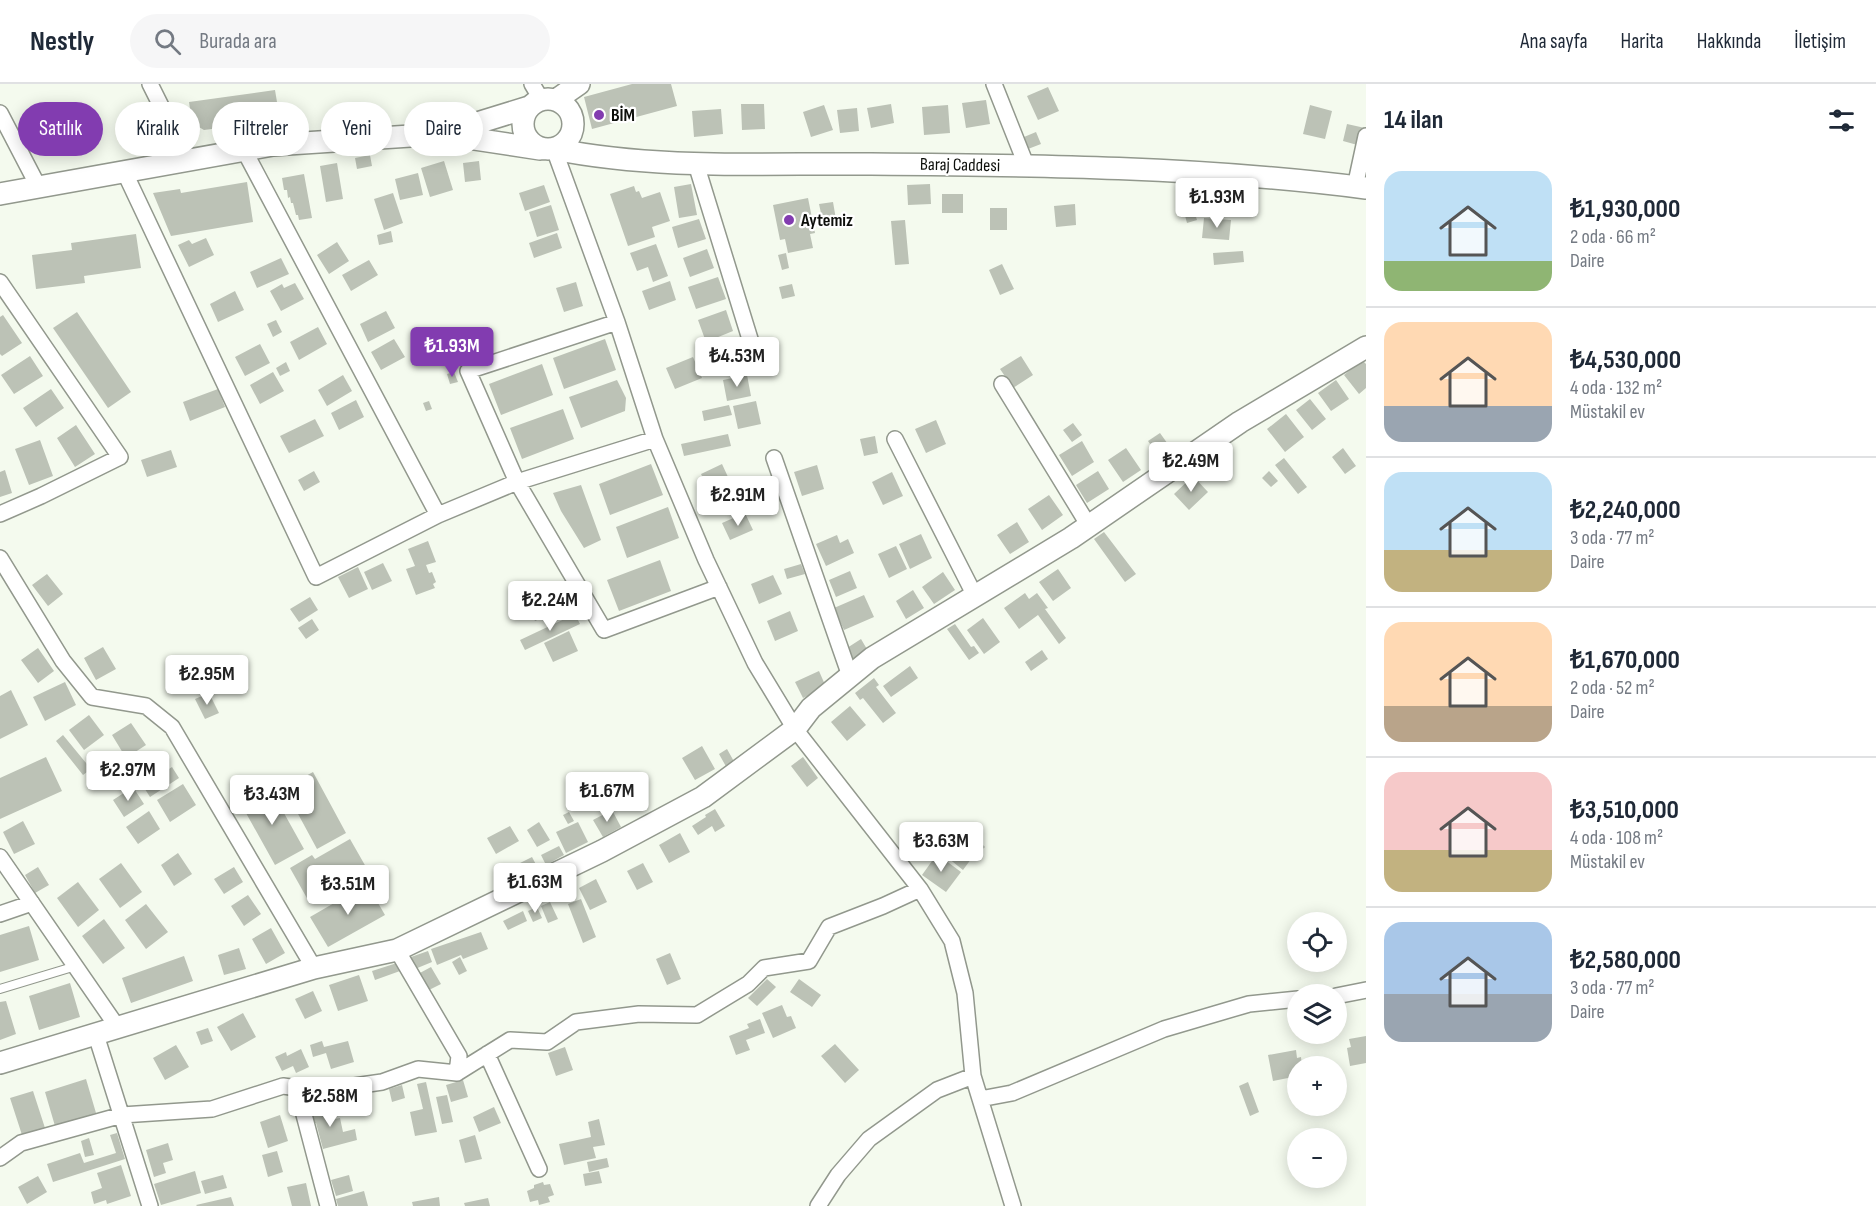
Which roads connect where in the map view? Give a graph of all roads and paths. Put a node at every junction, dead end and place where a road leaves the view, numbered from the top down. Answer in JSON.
{"nodes":[{"id":1,"x":150,"y":84,"type":"edge"},
{"id":2,"x":579,"y":84,"type":"edge"},
{"id":3,"x":999,"y":86,"type":"edge"},
{"id":4,"x":539,"y":98,"type":"edge"},
{"id":5,"x":0,"y":113,"type":"edge"},
{"id":6,"x":483,"y":119,"type":"edge"},
{"id":7,"x":404,"y":136,"type":"edge"},
{"id":8,"x":1366,"y":136,"type":"edge"},
{"id":9,"x":483,"y":140,"type":"edge"},
{"id":10,"x":309,"y":143,"type":"edge"},
{"id":11,"x":547,"y":149,"type":"junction"},
{"id":12,"x":212,"y":156,"type":"edge"},
{"id":13,"x":247,"y":156,"type":"edge"},
{"id":14,"x":172,"y":163,"type":"junction"},
{"id":15,"x":696,"y":164,"type":"junction"},
{"id":16,"x":1027,"y":166,"type":"junction"},
{"id":17,"x":124,"y":171,"type":"junction"},
{"id":18,"x":38,"y":186,"type":"junction"},
{"id":19,"x":1360,"y":188,"type":"edge"},
{"id":20,"x":0,"y":194,"type":"edge"},
{"id":21,"x":0,"y":282,"type":"edge"},
{"id":22,"x":616,"y":322,"type":"junction"},
{"id":23,"x":1366,"y":347,"type":"edge"},
{"id":24,"x":754,"y":352,"type":"dead end"},
{"id":25,"x":1002,"y":384,"type":"dead end"},
{"id":26,"x":655,"y":439,"type":"junction"},
{"id":27,"x":895,"y":439,"type":"dead end"},
{"id":28,"x":774,"y":458,"type":"dead end"},
{"id":29,"x":517,"y":482,"type":"junction"},
{"id":30,"x":0,"y":514,"type":"edge"},
{"id":31,"x":438,"y":515,"type":"junction"},
{"id":32,"x":1089,"y":526,"type":"junction"},
{"id":33,"x":0,"y":558,"type":"edge"},
{"id":34,"x":719,"y":587,"type":"junction"},
{"id":35,"x":975,"y":596,"type":"junction"},
{"id":36,"x":850,"y":676,"type":"junction"},
{"id":37,"x":795,"y":729,"type":"junction"},
{"id":38,"x":0,"y":857,"type":"edge"},
{"id":39,"x":920,"y":889,"type":"junction"},
{"id":40,"x":32,"y":903,"type":"junction"},
{"id":41,"x":0,"y":914,"type":"edge"},
{"id":42,"x":397,"y":950,"type":"junction"},
{"id":43,"x":76,"y":966,"type":"junction"},
{"id":44,"x":314,"y":968,"type":"junction"},
{"id":45,"x":0,"y":988,"type":"edge"},
{"id":46,"x":1366,"y":990,"type":"edge"},
{"id":47,"x":1347,"y":994,"type":"edge"},
{"id":48,"x":1287,"y":1000,"type":"edge"},
{"id":49,"x":118,"y":1028,"type":"junction"},
{"id":50,"x":96,"y":1035,"type":"junction"},
{"id":51,"x":487,"y":1054,"type":"junction"},
{"id":52,"x":0,"y":1063,"type":"edge"},
{"id":53,"x":457,"y":1073,"type":"junction"},
{"id":54,"x":973,"y":1076,"type":"junction"},
{"id":55,"x":297,"y":1088,"type":"junction"},
{"id":56,"x":980,"y":1099,"type":"junction"},
{"id":57,"x":122,"y":1116,"type":"junction"},
{"id":58,"x":0,"y":1158,"type":"edge"},
{"id":59,"x":539,"y":1169,"type":"dead end"},
{"id":60,"x":150,"y":1206,"type":"edge"},
{"id":61,"x":328,"y":1206,"type":"edge"},
{"id":62,"x":818,"y":1206,"type":"edge"},
{"id":63,"x":1013,"y":1206,"type":"edge"}],
"edges":[{"from":1,"to":14,"type":"street"},
{"from":2,"to":4,"type":"main road"},
{"from":3,"to":16,"type":"street"},
{"from":4,"to":6,"type":"main road"},
{"from":4,"to":11,"type":"main road"},
{"from":4,"to":11,"type":"main road"},
{"from":5,"to":18,"type":"street"},
{"from":7,"to":10,"type":"main road"},
{"from":8,"to":19,"type":"street"},
{"from":9,"to":11,"type":"main road","name":"Baraj Caddesi"},
{"from":11,"to":15,"type":"main road","name":"Baraj Caddesi"},
{"from":11,"to":22,"type":"street"},
{"from":12,"to":14,"type":"main road"},
{"from":13,"to":31,"type":"street"},
{"from":14,"to":17,"type":"main road"},
{"from":15,"to":16,"type":"main road","name":"Baraj Caddesi"},
{"from":15,"to":24,"type":"street"},
{"from":16,"to":19,"type":"main road","name":"Baraj Caddesi"},
{"from":17,"to":18,"type":"main road"},
{"from":17,"to":31,"type":"street"},
{"from":18,"to":20,"type":"main road"},
{"from":21,"to":30,"type":"street"},
{"from":22,"to":26,"type":"street"},
{"from":22,"to":29,"type":"street"},
{"from":23,"to":32,"type":"main road"},
{"from":25,"to":32,"type":"street"},
{"from":26,"to":29,"type":"street"},
{"from":26,"to":34,"type":"street"},
{"from":27,"to":35,"type":"street"},
{"from":28,"to":36,"type":"street"},
{"from":29,"to":31,"type":"street"},
{"from":29,"to":34,"type":"street"},
{"from":32,"to":35,"type":"main road"},
{"from":33,"to":44,"type":"street"},
{"from":34,"to":37,"type":"street"},
{"from":35,"to":36,"type":"main road"},
{"from":36,"to":37,"type":"main road"},
{"from":37,"to":39,"type":"street"},
{"from":37,"to":42,"type":"main road"},
{"from":38,"to":40,"type":"street"},
{"from":39,"to":51,"type":"street"},
{"from":39,"to":54,"type":"street"},
{"from":40,"to":41,"type":"street"},
{"from":40,"to":43,"type":"street"},
{"from":42,"to":44,"type":"main road"},
{"from":42,"to":53,"type":"street"},
{"from":43,"to":45,"type":"lane"},
{"from":43,"to":49,"type":"street"},
{"from":44,"to":49,"type":"main road"},
{"from":46,"to":47,"type":"street"},
{"from":48,"to":56,"type":"street"},
{"from":49,"to":50,"type":"main road"},
{"from":50,"to":52,"type":"main road"},
{"from":50,"to":57,"type":"street"},
{"from":51,"to":53,"type":"street"},
{"from":51,"to":59,"type":"street"},
{"from":53,"to":55,"type":"street"},
{"from":54,"to":56,"type":"street"},
{"from":54,"to":62,"type":"street"},
{"from":55,"to":57,"type":"street"},
{"from":55,"to":61,"type":"street"},
{"from":56,"to":63,"type":"street"},
{"from":57,"to":58,"type":"street"},
{"from":57,"to":60,"type":"street"}]}
